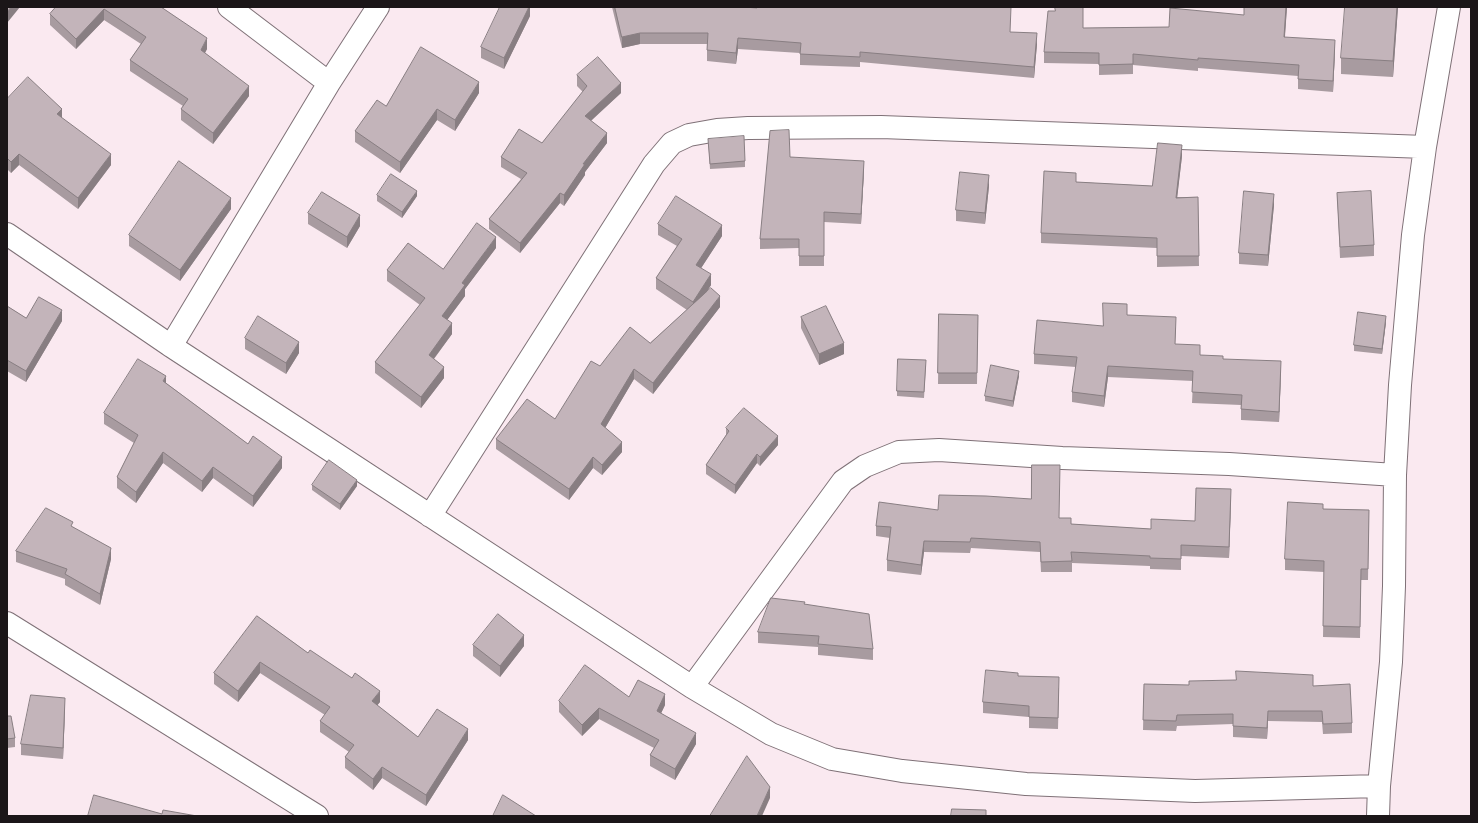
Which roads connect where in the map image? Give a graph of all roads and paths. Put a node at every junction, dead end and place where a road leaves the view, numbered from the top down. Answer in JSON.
{"nodes":[{"id":1,"x":229,"y":7,"type":"edge"},
{"id":2,"x":378,"y":7,"type":"edge"},
{"id":3,"x":1449,"y":7,"type":"edge"},
{"id":4,"x":329,"y":83,"type":"junction"},
{"id":5,"x":1425,"y":146,"type":"junction"},
{"id":6,"x":7,"y":234,"type":"edge"},
{"id":7,"x":171,"y":346,"type":"junction"},
{"id":8,"x":1394,"y":475,"type":"junction"},
{"id":9,"x":430,"y":516,"type":"junction"},
{"id":10,"x":7,"y":623,"type":"edge"},
{"id":11,"x":692,"y":687,"type":"junction"},
{"id":12,"x":1379,"y":786,"type":"junction"},
{"id":13,"x":317,"y":816,"type":"edge"},
{"id":14,"x":1378,"y":816,"type":"edge"}],
"edges":[{"from":1,"to":4,"type":"street"},
{"from":2,"to":4,"type":"street"},
{"from":3,"to":5,"type":"street"},
{"from":4,"to":7,"type":"street"},
{"from":5,"to":8,"type":"street"},
{"from":5,"to":9,"type":"street"},
{"from":6,"to":7,"type":"street"},
{"from":7,"to":9,"type":"street"},
{"from":8,"to":11,"type":"street"},
{"from":8,"to":12,"type":"street"},
{"from":9,"to":11,"type":"street"},
{"from":10,"to":13,"type":"street"},
{"from":11,"to":12,"type":"street"},
{"from":12,"to":14,"type":"street"}]}
